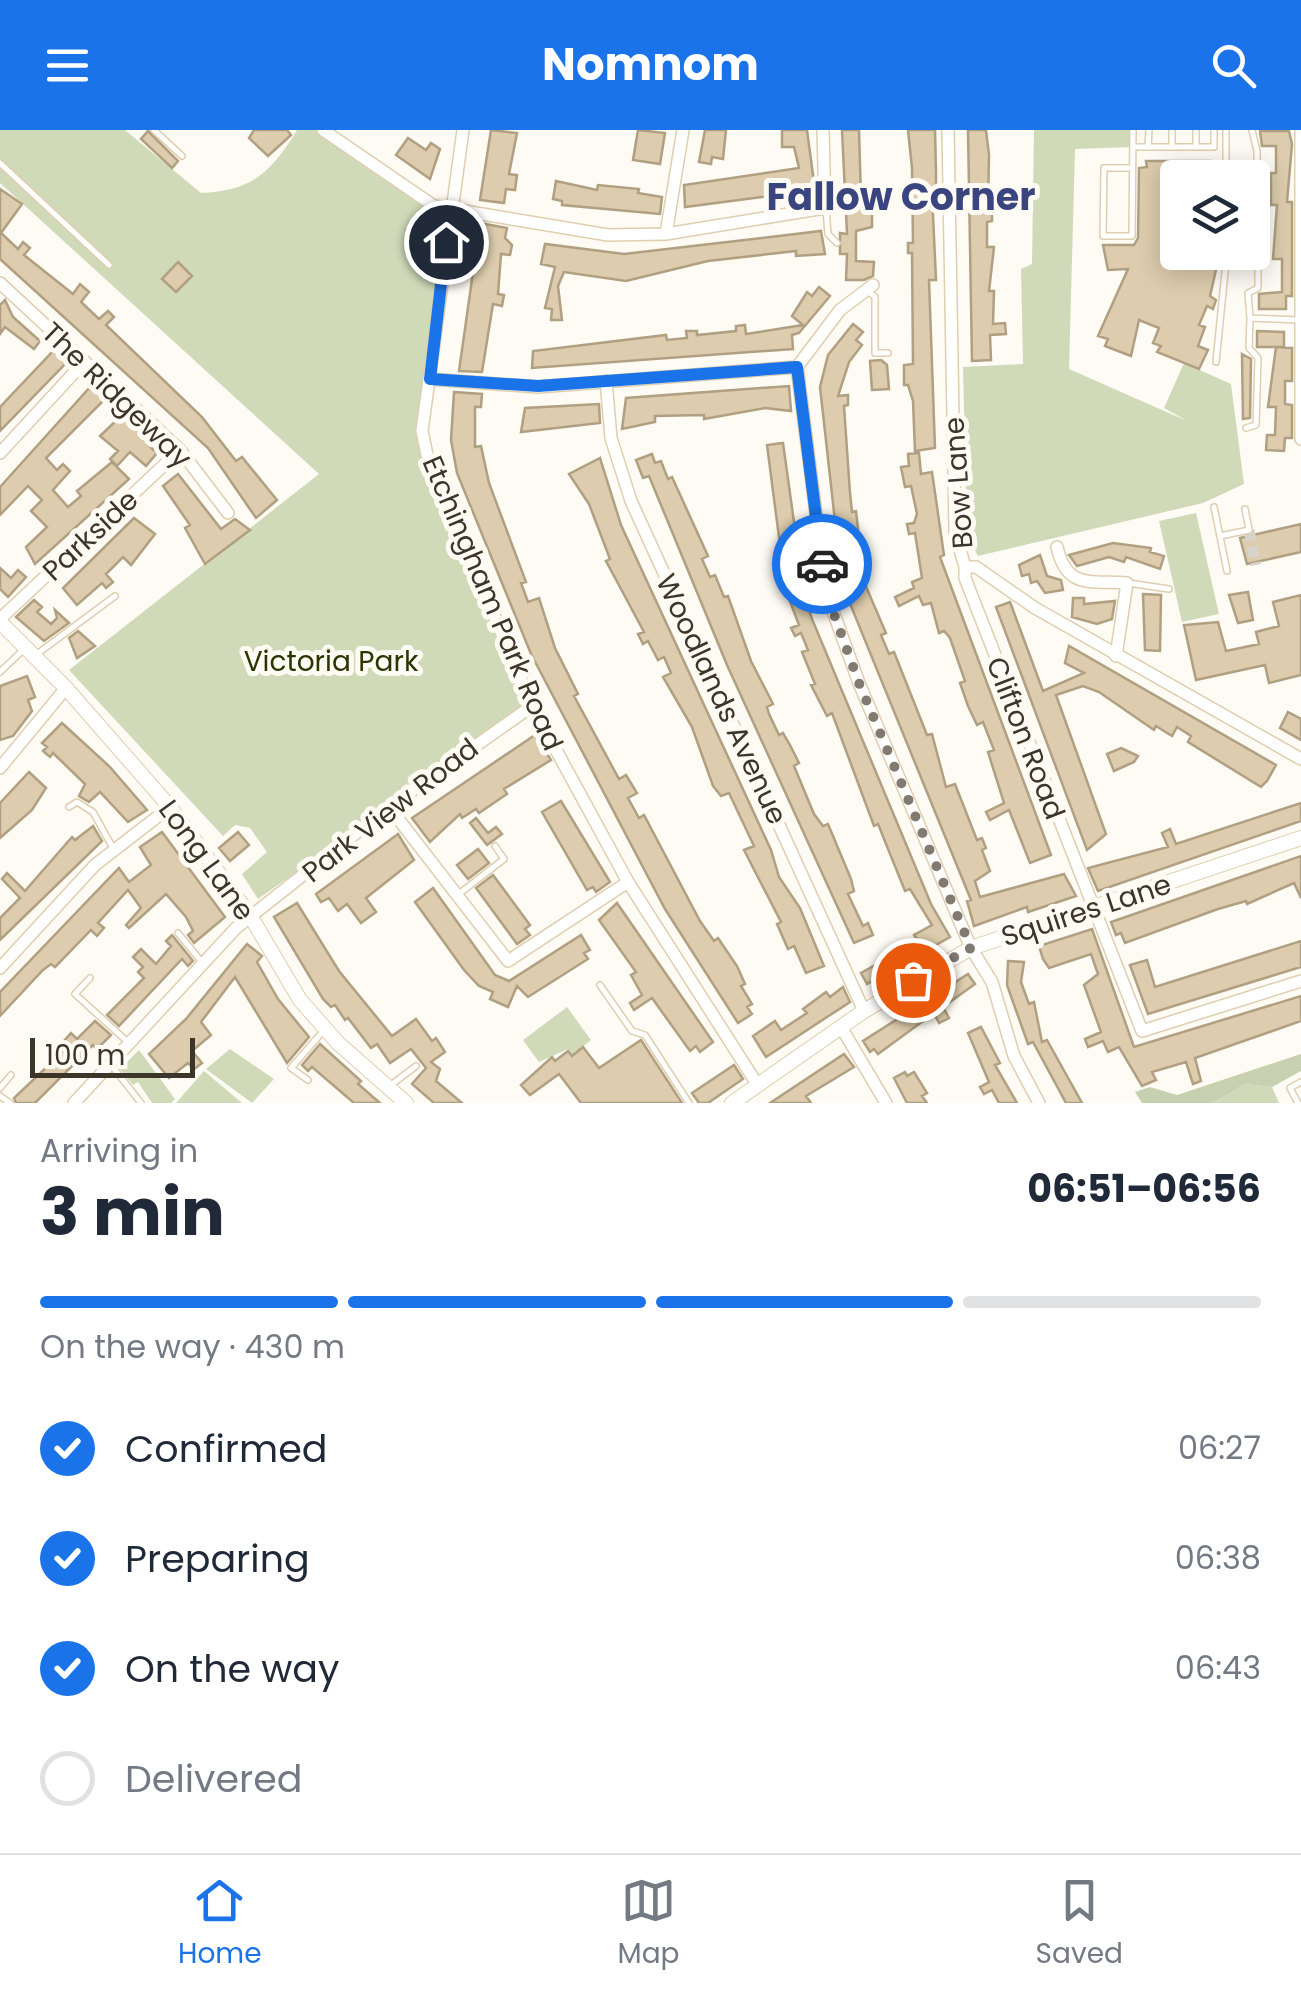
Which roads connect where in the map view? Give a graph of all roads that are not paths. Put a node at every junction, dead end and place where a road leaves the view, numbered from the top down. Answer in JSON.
{"nodes":[{"id":1,"x":154,"y":130,"type":"edge"},
{"id":2,"x":323,"y":130,"type":"edge"},
{"id":3,"x":463,"y":130,"type":"edge"},
{"id":4,"x":683,"y":130,"type":"edge"},
{"id":5,"x":823,"y":130,"type":"edge"},
{"id":6,"x":948,"y":130,"type":"edge"},
{"id":7,"x":1133,"y":130,"type":"edge"},
{"id":8,"x":1148,"y":130,"type":"edge"},
{"id":9,"x":1172,"y":130,"type":"edge"},
{"id":10,"x":1196,"y":130,"type":"edge"},
{"id":11,"x":1214,"y":130,"type":"edge"},
{"id":12,"x":1226,"y":130,"type":"edge"},
{"id":13,"x":1252,"y":130,"type":"edge"},
{"id":14,"x":1301,"y":130,"type":"edge"},
{"id":15,"x":1132,"y":146,"type":"junction"},
{"id":16,"x":1148,"y":146,"type":"junction"},
{"id":17,"x":1172,"y":147,"type":"junction"},
{"id":18,"x":1196,"y":147,"type":"junction"},
{"id":19,"x":182,"y":156,"type":"dead end"},
{"id":20,"x":1226,"y":160,"type":"edge"},
{"id":21,"x":0,"y":163,"type":"edge"},
{"id":22,"x":1132,"y":168,"type":"junction"},
{"id":23,"x":826,"y":208,"type":"junction"},
{"id":24,"x":450,"y":209,"type":"junction"},
{"id":25,"x":666,"y":234,"type":"junction"},
{"id":26,"x":837,"y":244,"type":"dead end"},
{"id":27,"x":110,"y":265,"type":"dead end"},
{"id":28,"x":1224,"y":270,"type":"edge"},
{"id":29,"x":0,"y":283,"type":"edge"},
{"id":30,"x":869,"y":287,"type":"joint"},
{"id":31,"x":1250,"y":318,"type":"junction"},
{"id":32,"x":1298,"y":320,"type":"junction"},
{"id":33,"x":888,"y":353,"type":"dead end"},
{"id":34,"x":84,"y":362,"type":"junction"},
{"id":35,"x":1216,"y":362,"type":"dead end"},
{"id":36,"x":797,"y":367,"type":"junction"},
{"id":37,"x":430,"y":379,"type":"junction"},
{"id":38,"x":606,"y":381,"type":"junction"},
{"id":39,"x":1246,"y":428,"type":"dead end"},
{"id":40,"x":1301,"y":439,"type":"edge"},
{"id":41,"x":180,"y":450,"type":"junction"},
{"id":42,"x":0,"y":453,"type":"edge"},
{"id":43,"x":1214,"y":507,"type":"dead end"},
{"id":44,"x":1245,"y":509,"type":"dead end"},
{"id":45,"x":228,"y":513,"type":"dead end"},
{"id":46,"x":1220,"y":536,"type":"junction"},
{"id":47,"x":1057,"y":547,"type":"dead end"},
{"id":48,"x":965,"y":567,"type":"junction"},
{"id":49,"x":1227,"y":571,"type":"dead end"},
{"id":50,"x":1127,"y":583,"type":"junction"},
{"id":51,"x":1169,"y":589,"type":"dead end"},
{"id":52,"x":115,"y":596,"type":"dead end"},
{"id":53,"x":0,"y":621,"type":"edge"},
{"id":54,"x":29,"y":652,"type":"junction"},
{"id":55,"x":1116,"y":656,"type":"junction"},
{"id":56,"x":0,"y":672,"type":"edge"},
{"id":57,"x":66,"y":688,"type":"junction"},
{"id":58,"x":532,"y":706,"type":"junction"},
{"id":59,"x":1301,"y":759,"type":"edge"},
{"id":60,"x":0,"y":768,"type":"edge"},
{"id":61,"x":389,"y":806,"type":"junction"},
{"id":62,"x":69,"y":807,"type":"dead end"},
{"id":63,"x":170,"y":807,"type":"junction"},
{"id":64,"x":1301,"y":838,"type":"edge"},
{"id":65,"x":495,"y":846,"type":"dead end"},
{"id":66,"x":114,"y":850,"type":"junction"},
{"id":67,"x":628,"y":882,"type":"junction"},
{"id":68,"x":456,"y":896,"type":"junction"},
{"id":69,"x":1091,"y":909,"type":"junction"},
{"id":70,"x":251,"y":917,"type":"junction"},
{"id":71,"x":178,"y":932,"type":"dead end"},
{"id":72,"x":971,"y":948,"type":"junction"},
{"id":73,"x":203,"y":964,"type":"junction"},
{"id":74,"x":0,"y":968,"type":"edge"},
{"id":75,"x":90,"y":978,"type":"dead end"},
{"id":76,"x":1301,"y":982,"type":"edge"},
{"id":77,"x":600,"y":986,"type":"dead end"},
{"id":78,"x":864,"y":1011,"type":"junction"},
{"id":79,"x":842,"y":1027,"type":"junction"},
{"id":80,"x":326,"y":1029,"type":"junction"},
{"id":81,"x":130,"y":1044,"type":"junction"},
{"id":82,"x":111,"y":1064,"type":"junction"},
{"id":83,"x":416,"y":1066,"type":"dead end"},
{"id":84,"x":11,"y":1076,"type":"dead end"},
{"id":85,"x":308,"y":1080,"type":"dead end"},
{"id":86,"x":1301,"y":1082,"type":"edge"},
{"id":87,"x":757,"y":1084,"type":"junction"},
{"id":88,"x":388,"y":1087,"type":"junction"},
{"id":89,"x":0,"y":1088,"type":"edge"},
{"id":90,"x":0,"y":1096,"type":"edge"},
{"id":91,"x":738,"y":1101,"type":"edge"},
{"id":92,"x":10,"y":1103,"type":"edge"},
{"id":93,"x":74,"y":1103,"type":"edge"},
{"id":94,"x":141,"y":1103,"type":"edge"},
{"id":95,"x":406,"y":1103,"type":"edge"},
{"id":96,"x":689,"y":1103,"type":"edge"},
{"id":97,"x":886,"y":1103,"type":"edge"},
{"id":98,"x":1039,"y":1103,"type":"edge"},
{"id":99,"x":1298,"y":1103,"type":"edge"}],
"edges":[{"from":1,"to":19,"type":"lane"},
{"from":2,"to":24,"type":"street"},
{"from":3,"to":24,"type":"street","name":"Etchingham Park Road"},
{"from":4,"to":25,"type":"street"},
{"from":5,"to":23,"type":"street"},
{"from":6,"to":48,"type":"street","name":"Bow Lane"},
{"from":7,"to":15,"type":"lane"},
{"from":8,"to":16,"type":"lane"},
{"from":9,"to":17,"type":"lane"},
{"from":10,"to":18,"type":"lane"},
{"from":11,"to":18,"type":"lane"},
{"from":12,"to":20,"type":"lane"},
{"from":13,"to":31,"type":"lane"},
{"from":14,"to":32,"type":"street"},
{"from":15,"to":16,"type":"lane"},
{"from":15,"to":22,"type":"lane"},
{"from":16,"to":17,"type":"lane"},
{"from":17,"to":18,"type":"lane"},
{"from":21,"to":27,"type":"lane"},
{"from":22,"to":22,"type":"lane"},
{"from":23,"to":25,"type":"street"},
{"from":23,"to":26,"type":"lane"},
{"from":24,"to":25,"type":"street"},
{"from":24,"to":37,"type":"street","name":"Etchingham Park Road"},
{"from":28,"to":35,"type":"lane"},
{"from":29,"to":34,"type":"street","name":"The Ridgeway"},
{"from":30,"to":33,"type":"lane"},
{"from":30,"to":36,"type":"street"},
{"from":31,"to":32,"type":"lane"},
{"from":31,"to":39,"type":"lane"},
{"from":32,"to":40,"type":"street"},
{"from":34,"to":41,"type":"street","name":"The Ridgeway"},
{"from":34,"to":42,"type":"street"},
{"from":36,"to":38,"type":"street"},
{"from":36,"to":72,"type":"street"},
{"from":37,"to":38,"type":"street"},
{"from":37,"to":58,"type":"street","name":"Etchingham Park Road"},
{"from":38,"to":78,"type":"street","name":"Woodlands Avenue"},
{"from":41,"to":45,"type":"street","name":"The Ridgeway"},
{"from":41,"to":53,"type":"street","name":"Parkside"},
{"from":43,"to":46,"type":"lane"},
{"from":44,"to":46,"type":"lane"},
{"from":46,"to":49,"type":"lane"},
{"from":47,"to":50,"type":"street"},
{"from":48,"to":55,"type":"street","name":"Bow Lane"},
{"from":48,"to":69,"type":"street","name":"Clifton Road"},
{"from":50,"to":51,"type":"lane"},
{"from":50,"to":55,"type":"street"},
{"from":52,"to":54,"type":"lane"},
{"from":53,"to":54,"type":"street","name":"Long Lane"},
{"from":54,"to":56,"type":"lane"},
{"from":54,"to":57,"type":"street","name":"Long Lane"},
{"from":55,"to":59,"type":"street","name":"Bow Lane"},
{"from":57,"to":60,"type":"street"},
{"from":57,"to":63,"type":"street","name":"Long Lane"},
{"from":58,"to":61,"type":"street","name":"Park View Road"},
{"from":58,"to":67,"type":"street","name":"Etchingham Park Road"},
{"from":61,"to":68,"type":"street"},
{"from":61,"to":70,"type":"street","name":"Park View Road"},
{"from":62,"to":66,"type":"lane"},
{"from":63,"to":66,"type":"street"},
{"from":63,"to":70,"type":"street","name":"Long Lane"},
{"from":64,"to":69,"type":"street","name":"Squires Lane"},
{"from":65,"to":68,"type":"lane"},
{"from":66,"to":74,"type":"street"},
{"from":67,"to":68,"type":"street"},
{"from":67,"to":87,"type":"street","name":"Etchingham Park Road"},
{"from":69,"to":72,"type":"street","name":"Squires Lane"},
{"from":69,"to":76,"type":"street","name":"Clifton Road"},
{"from":70,"to":73,"type":"street","name":"Park View Road"},
{"from":70,"to":80,"type":"street","name":"Long Lane"},
{"from":71,"to":73,"type":"lane"},
{"from":72,"to":78,"type":"street","name":"Squires Lane"},
{"from":72,"to":98,"type":"street"},
{"from":73,"to":81,"type":"street","name":"Park View Road"},
{"from":75,"to":81,"type":"lane"},
{"from":77,"to":96,"type":"lane"},
{"from":78,"to":79,"type":"street","name":"Squires Lane"},
{"from":79,"to":87,"type":"street","name":"Squires Lane"},
{"from":79,"to":97,"type":"street"},
{"from":80,"to":85,"type":"lane"},
{"from":80,"to":88,"type":"street","name":"Long Lane"},
{"from":81,"to":82,"type":"street","name":"Park View Road"},
{"from":82,"to":93,"type":"street","name":"Park View Road"},
{"from":82,"to":94,"type":"lane"},
{"from":83,"to":88,"type":"lane"},
{"from":84,"to":89,"type":"lane"},
{"from":86,"to":99,"type":"lane"},
{"from":87,"to":91,"type":"street","name":"Squires Lane"},
{"from":88,"to":95,"type":"street","name":"Long Lane"},
{"from":90,"to":92,"type":"lane"}]}
